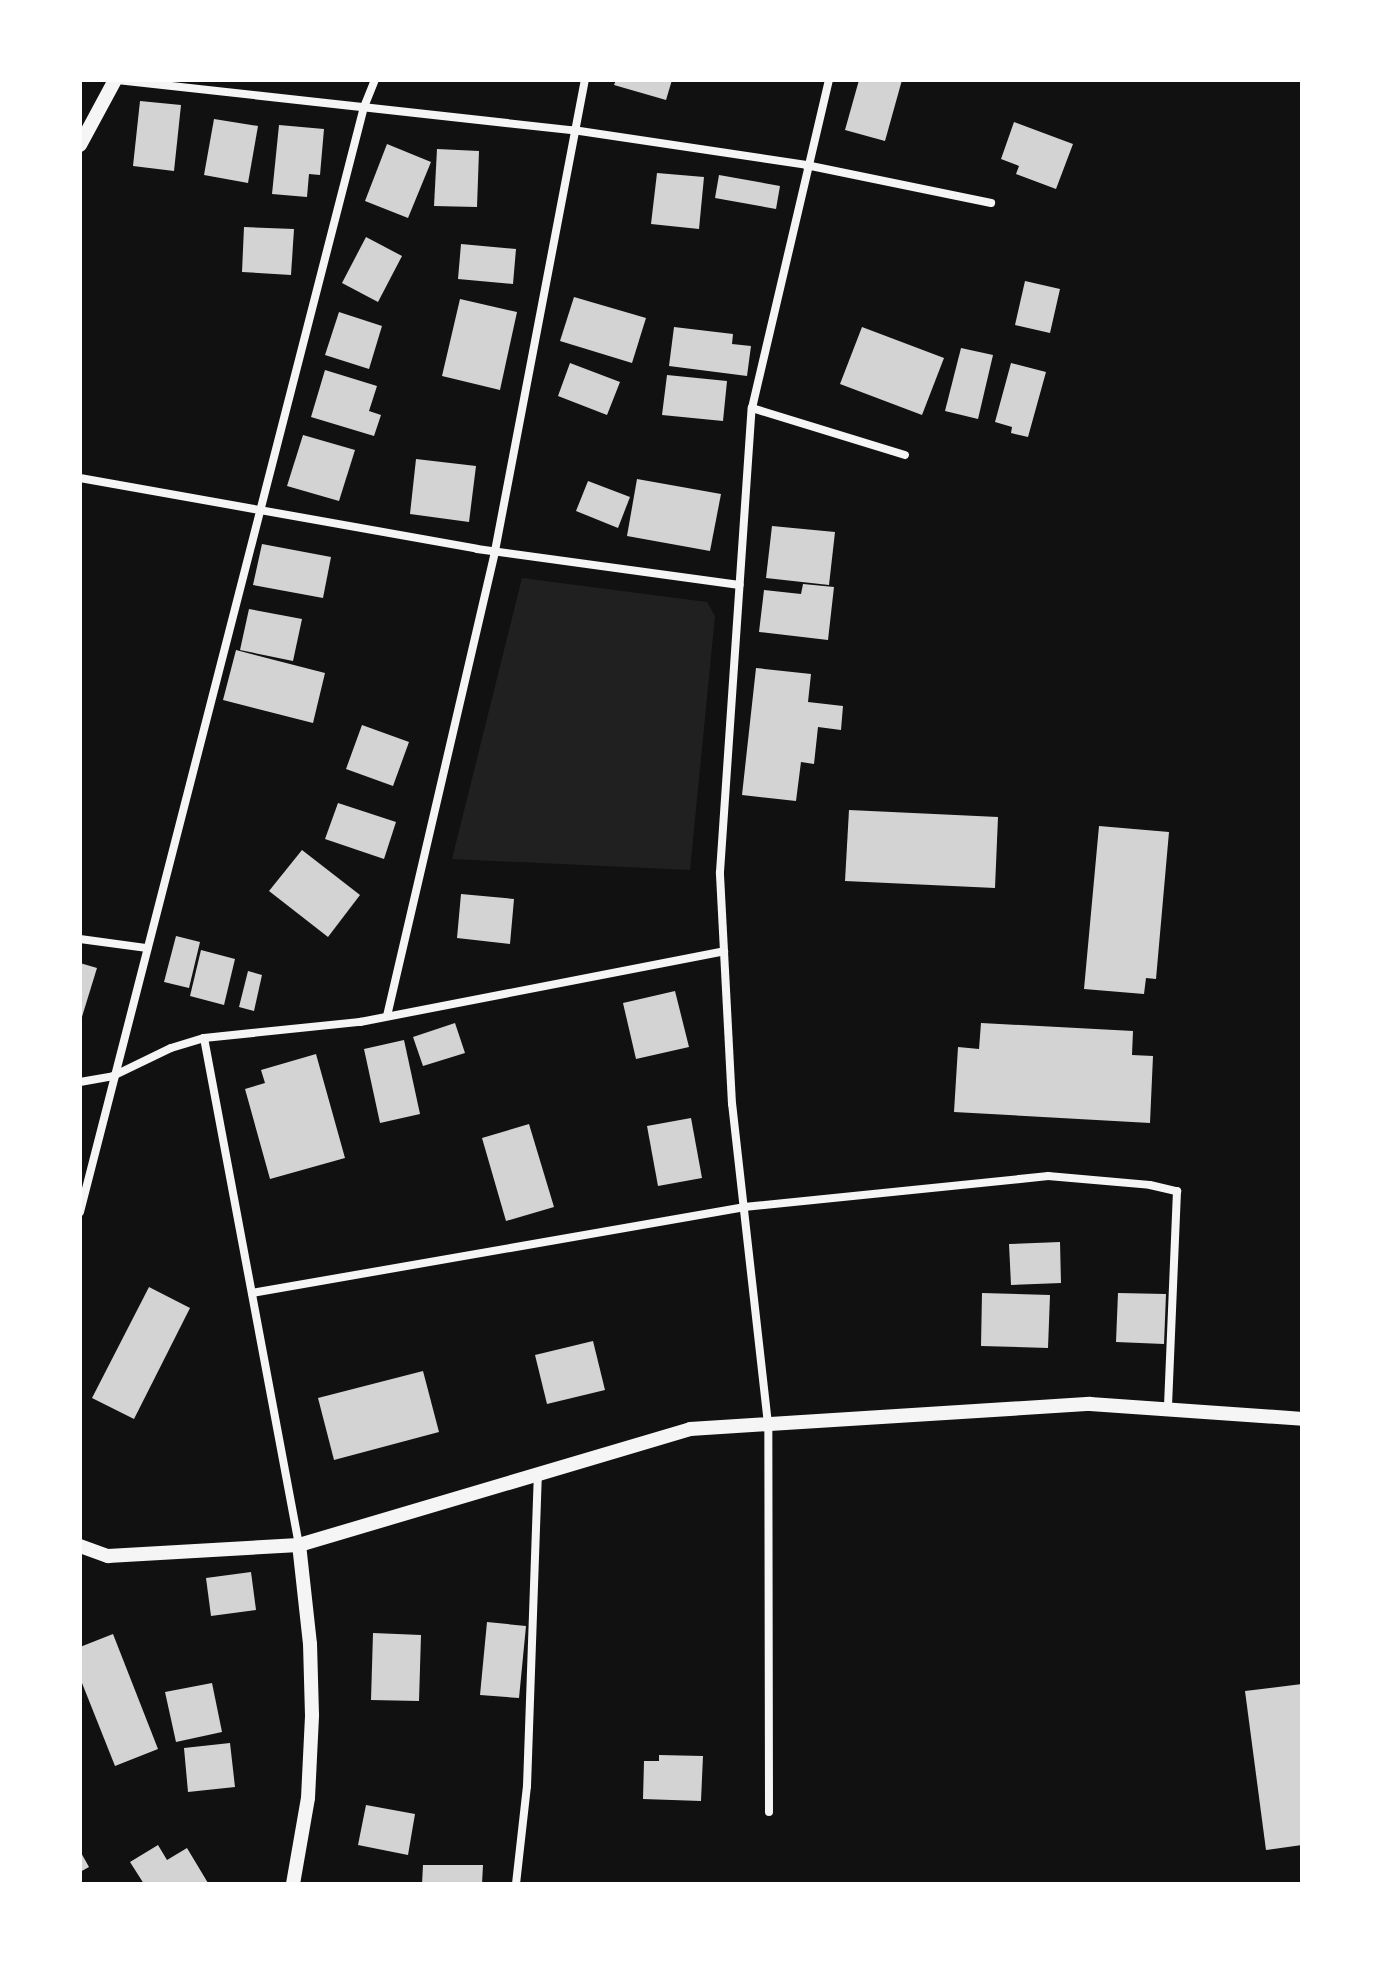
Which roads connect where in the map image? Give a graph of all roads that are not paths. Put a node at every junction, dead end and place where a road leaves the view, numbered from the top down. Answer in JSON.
{"nodes":[{"id":1,"x":116,"y":80,"type":"edge"},
{"id":2,"x":375,"y":80,"type":"edge"},
{"id":3,"x":585,"y":80,"type":"edge"},
{"id":4,"x":829,"y":80,"type":"edge"},
{"id":5,"x":364,"y":107,"type":"junction"},
{"id":6,"x":573,"y":130,"type":"junction"},
{"id":7,"x":80,"y":145,"type":"edge"},
{"id":8,"x":806,"y":165,"type":"junction"},
{"id":9,"x":991,"y":203,"type":"dead end"},
{"id":10,"x":752,"y":408,"type":"junction"},
{"id":11,"x":905,"y":455,"type":"dead end"},
{"id":12,"x":80,"y":478,"type":"edge"},
{"id":13,"x":260,"y":510,"type":"junction"},
{"id":14,"x":495,"y":551,"type":"junction"},
{"id":15,"x":740,"y":585,"type":"junction"},
{"id":16,"x":80,"y":939,"type":"edge"},
{"id":17,"x":147,"y":948,"type":"junction"},
{"id":18,"x":724,"y":951,"type":"junction"},
{"id":19,"x":387,"y":1016,"type":"junction"},
{"id":20,"x":204,"y":1038,"type":"junction"},
{"id":21,"x":113,"y":1076,"type":"junction"},
{"id":22,"x":80,"y":1082,"type":"edge"},
{"id":23,"x":744,"y":1207,"type":"junction"},
{"id":24,"x":80,"y":1212,"type":"edge"},
{"id":25,"x":252,"y":1293,"type":"junction"},
{"id":26,"x":1168,"y":1410,"type":"junction"},
{"id":27,"x":1302,"y":1419,"type":"edge"},
{"id":28,"x":768,"y":1424,"type":"junction"},
{"id":29,"x":538,"y":1472,"type":"junction"},
{"id":30,"x":299,"y":1545,"type":"junction"},
{"id":31,"x":80,"y":1546,"type":"edge"},
{"id":32,"x":769,"y":1812,"type":"dead end"},
{"id":33,"x":293,"y":1884,"type":"edge"},
{"id":34,"x":516,"y":1884,"type":"edge"}],
"edges":[{"from":1,"to":5,"type":"street"},
{"from":1,"to":7,"type":"street"},
{"from":2,"to":5,"type":"street"},
{"from":3,"to":6,"type":"street"},
{"from":4,"to":8,"type":"street"},
{"from":5,"to":6,"type":"street"},
{"from":5,"to":13,"type":"street"},
{"from":6,"to":8,"type":"street"},
{"from":6,"to":14,"type":"street"},
{"from":8,"to":9,"type":"street"},
{"from":8,"to":10,"type":"street"},
{"from":10,"to":11,"type":"street"},
{"from":10,"to":15,"type":"street"},
{"from":12,"to":13,"type":"street"},
{"from":13,"to":14,"type":"street"},
{"from":13,"to":17,"type":"street"},
{"from":14,"to":15,"type":"street"},
{"from":14,"to":19,"type":"street"},
{"from":15,"to":18,"type":"street"},
{"from":16,"to":17,"type":"street"},
{"from":17,"to":21,"type":"street"},
{"from":18,"to":19,"type":"street"},
{"from":18,"to":23,"type":"street"},
{"from":19,"to":20,"type":"street"},
{"from":20,"to":21,"type":"street"},
{"from":20,"to":25,"type":"street"},
{"from":21,"to":22,"type":"street"},
{"from":21,"to":24,"type":"street"},
{"from":23,"to":25,"type":"street"},
{"from":23,"to":26,"type":"street"},
{"from":23,"to":28,"type":"street"},
{"from":25,"to":30,"type":"street"},
{"from":26,"to":27,"type":"street"},
{"from":26,"to":28,"type":"street"},
{"from":28,"to":29,"type":"street"},
{"from":28,"to":32,"type":"street"},
{"from":29,"to":30,"type":"street"},
{"from":29,"to":34,"type":"street"},
{"from":30,"to":31,"type":"street"},
{"from":30,"to":33,"type":"street"}]}
